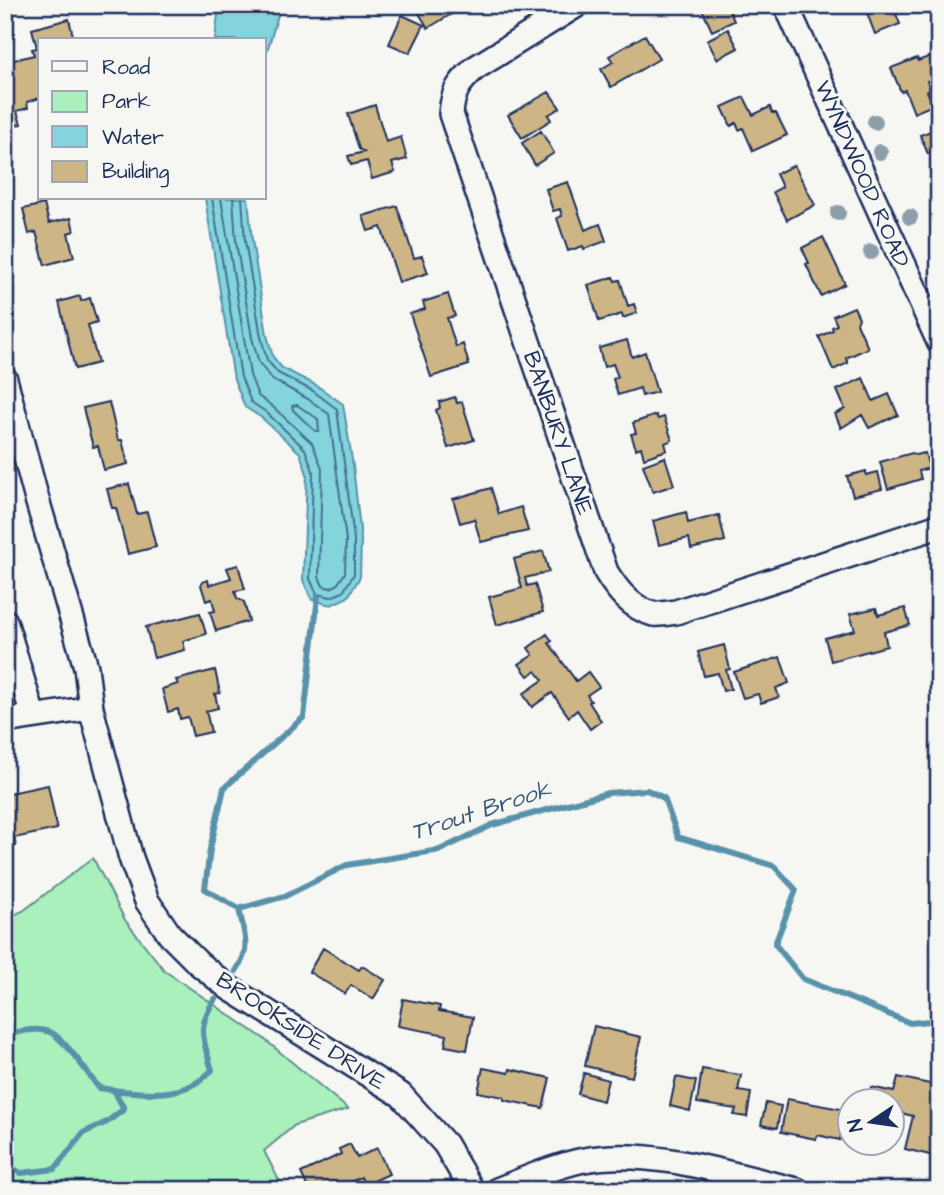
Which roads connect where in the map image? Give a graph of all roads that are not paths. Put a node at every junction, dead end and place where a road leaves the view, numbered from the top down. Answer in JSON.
{"nodes":[{"id":1,"x":577,"y":5,"type":"edge"},
{"id":2,"x":786,"y":5,"type":"edge"},
{"id":3,"x":939,"y":342,"type":"edge"},
{"id":4,"x":5,"y":379,"type":"edge"},
{"id":5,"x":939,"y":526,"type":"edge"},
{"id":6,"x":5,"y":621,"type":"edge"},
{"id":7,"x":91,"y":708,"type":"junction"},
{"id":8,"x":33,"y":716,"type":"junction"},
{"id":9,"x":5,"y":721,"type":"edge"},
{"id":10,"x":471,"y":1190,"type":"edge"},
{"id":11,"x":497,"y":1190,"type":"edge"},
{"id":12,"x":797,"y":1190,"type":"edge"}],
"edges":[{"from":1,"to":5,"type":"street","name":"BANBURY LANE"},
{"from":2,"to":3,"type":"street","name":"WYNDWOOD ROAD"},
{"from":4,"to":7,"type":"street","name":"BROOKSIDE DRIVE"},
{"from":6,"to":8,"type":"street"},
{"from":7,"to":8,"type":"street"},
{"from":7,"to":10,"type":"street","name":"BROOKSIDE DRIVE"},
{"from":8,"to":9,"type":"street"},
{"from":11,"to":12,"type":"street"}]}
